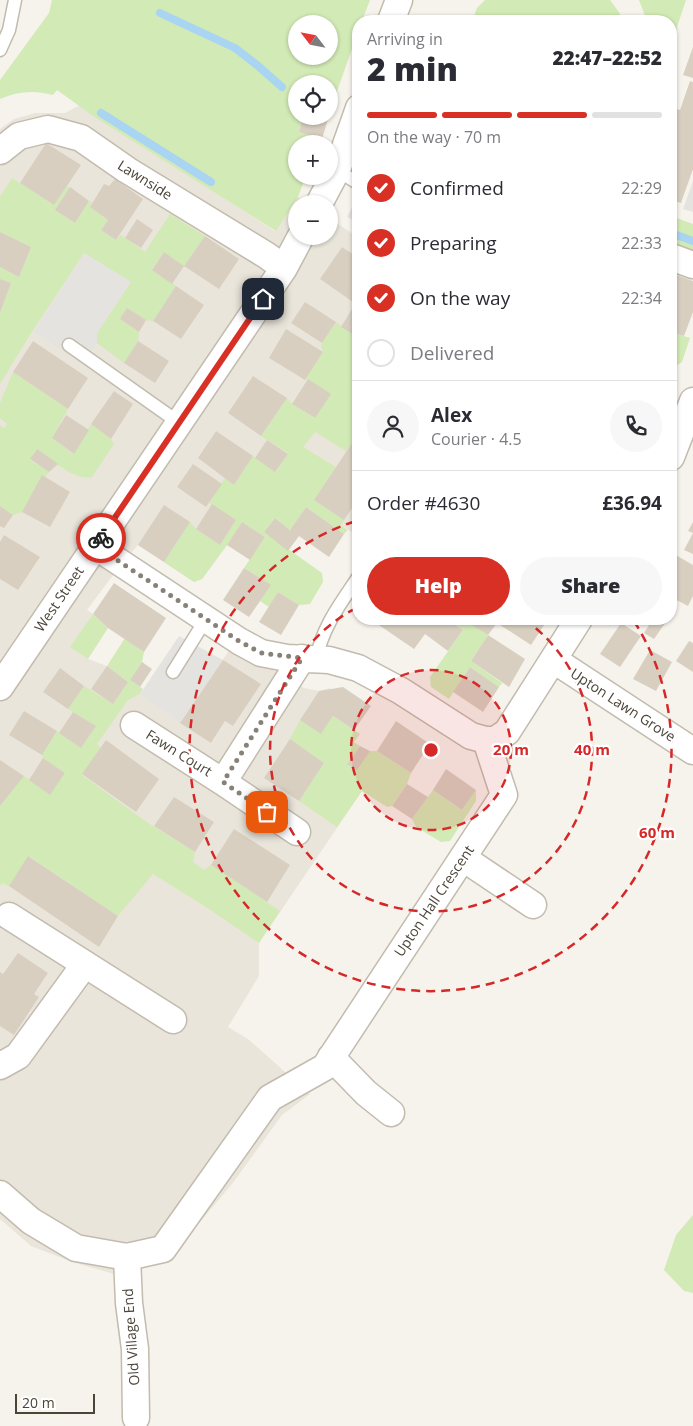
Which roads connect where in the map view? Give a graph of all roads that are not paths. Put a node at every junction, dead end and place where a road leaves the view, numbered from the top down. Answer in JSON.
{"nodes":[{"id":1,"x":15,"y":0,"type":"edge"},
{"id":2,"x":399,"y":0,"type":"edge"},
{"id":3,"x":393,"y":15,"type":"edge"},
{"id":4,"x":0,"y":50,"type":"edge"},
{"id":5,"x":352,"y":132,"type":"edge"},
{"id":6,"x":0,"y":151,"type":"edge"},
{"id":7,"x":338,"y":167,"type":"edge"},
{"id":8,"x":338,"y":171,"type":"edge"},
{"id":9,"x":352,"y":180,"type":"edge"},
{"id":10,"x":296,"y":245,"type":"edge"},
{"id":11,"x":677,"y":259,"type":"edge"},
{"id":12,"x":693,"y":265,"type":"edge"},
{"id":13,"x":284,"y":268,"type":"junction"},
{"id":14,"x":69,"y":345,"type":"dead end"},
{"id":15,"x":693,"y":401,"type":"edge"},
{"id":16,"x":178,"y":422,"type":"junction"},
{"id":17,"x":677,"y":442,"type":"edge"},
{"id":18,"x":96,"y":546,"type":"junction"},
{"id":19,"x":352,"y":586,"type":"edge"},
{"id":20,"x":206,"y":619,"type":"junction"},
{"id":21,"x":575,"y":625,"type":"edge"},
{"id":22,"x":309,"y":659,"type":"junction"},
{"id":23,"x":554,"y":660,"type":"junction"},
{"id":24,"x":173,"y":672,"type":"dead end"},
{"id":25,"x":0,"y":687,"type":"edge"},
{"id":26,"x":134,"y":725,"type":"dead end"},
{"id":27,"x":486,"y":740,"type":"junction"},
{"id":28,"x":693,"y":751,"type":"edge"},
{"id":29,"x":223,"y":782,"type":"junction"},
{"id":30,"x":297,"y":832,"type":"dead end"},
{"id":31,"x":463,"y":858,"type":"junction"},
{"id":32,"x":533,"y":905,"type":"dead end"},
{"id":33,"x":9,"y":916,"type":"dead end"},
{"id":34,"x":85,"y":964,"type":"junction"},
{"id":35,"x":173,"y":1020,"type":"dead end"},
{"id":36,"x":331,"y":1056,"type":"junction"},
{"id":37,"x":0,"y":1066,"type":"edge"},
{"id":38,"x":391,"y":1113,"type":"dead end"},
{"id":39,"x":0,"y":1194,"type":"edge"},
{"id":40,"x":127,"y":1257,"type":"junction"},
{"id":41,"x":136,"y":1418,"type":"dead end"}],
"edges":[{"from":1,"to":4,"type":"lane"},
{"from":2,"to":3,"type":"street"},
{"from":5,"to":7,"type":"street"},
{"from":6,"to":13,"type":"street","name":"Lawnside"},
{"from":8,"to":9,"type":"lane"},
{"from":10,"to":13,"type":"street","name":"West Street"},
{"from":11,"to":12,"type":"street"},
{"from":13,"to":16,"type":"street","name":"West Street"},
{"from":14,"to":16,"type":"lane"},
{"from":15,"to":17,"type":"street"},
{"from":16,"to":18,"type":"street","name":"West Street"},
{"from":18,"to":20,"type":"street"},
{"from":18,"to":25,"type":"street","name":"West Street"},
{"from":19,"to":22,"type":"lane"},
{"from":20,"to":22,"type":"street"},
{"from":20,"to":24,"type":"lane"},
{"from":21,"to":23,"type":"street"},
{"from":22,"to":27,"type":"street"},
{"from":22,"to":29,"type":"street","name":"Fawn Court"},
{"from":23,"to":27,"type":"street"},
{"from":23,"to":28,"type":"street","name":"Upton Lawn Grove"},
{"from":26,"to":29,"type":"street","name":"Fawn Court"},
{"from":27,"to":31,"type":"street","name":"Upton Hall Crescent"},
{"from":29,"to":30,"type":"street","name":"Fawn Court"},
{"from":31,"to":32,"type":"street"},
{"from":31,"to":36,"type":"street","name":"Upton Hall Crescent"},
{"from":33,"to":34,"type":"street"},
{"from":34,"to":35,"type":"street"},
{"from":34,"to":37,"type":"street"},
{"from":36,"to":38,"type":"street"},
{"from":36,"to":40,"type":"street","name":"Upton Hall Crescent"},
{"from":39,"to":40,"type":"street","name":"Upton Hall Crescent"},
{"from":40,"to":41,"type":"street","name":"Old Village End"}]}
